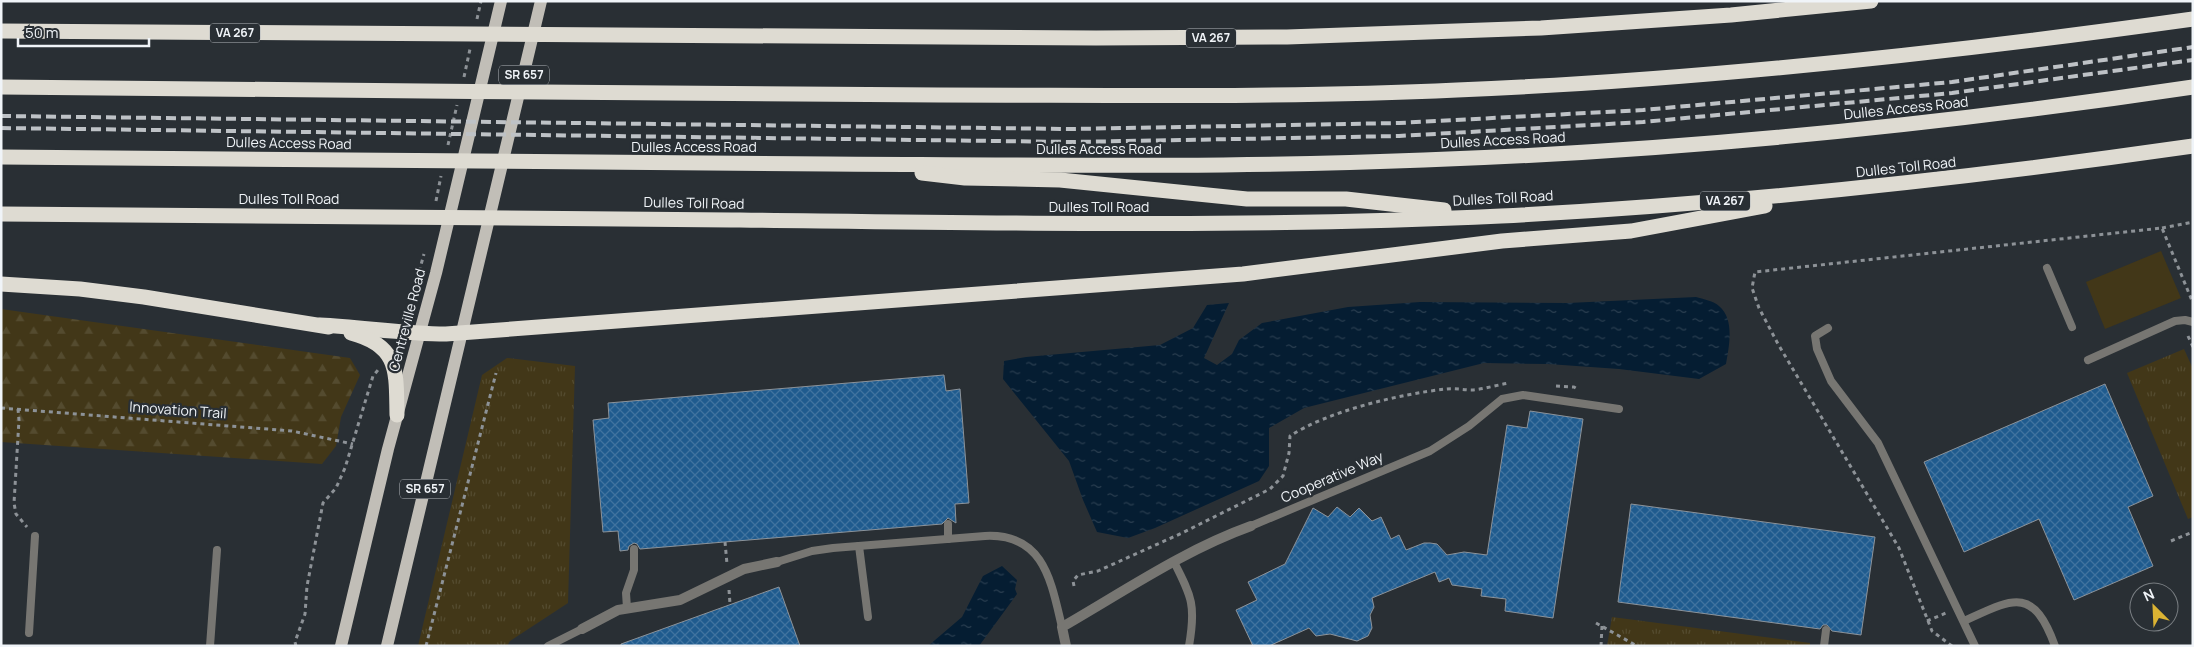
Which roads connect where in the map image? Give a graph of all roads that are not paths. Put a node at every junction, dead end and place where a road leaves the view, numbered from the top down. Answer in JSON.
{"nodes":[{"id":1,"x":500,"y":1,"type":"edge"},
{"id":2,"x":542,"y":1,"type":"edge"},
{"id":3,"x":1871,"y":1,"type":"edge"},
{"id":4,"x":2193,"y":19,"type":"edge"},
{"id":5,"x":1,"y":31,"type":"edge"},
{"id":6,"x":1,"y":87,"type":"edge"},
{"id":7,"x":2193,"y":87,"type":"edge"},
{"id":8,"x":2193,"y":146,"type":"edge"},
{"id":9,"x":1,"y":157,"type":"edge"},
{"id":10,"x":846,"y":164,"type":"junction"},
{"id":11,"x":1852,"y":190,"type":"junction"},
{"id":12,"x":1,"y":214,"type":"edge"},
{"id":13,"x":1501,"y":216,"type":"junction"},
{"id":14,"x":2047,"y":268,"type":"dead end"},
{"id":15,"x":1,"y":284,"type":"edge"},
{"id":16,"x":2193,"y":322,"type":"edge"},
{"id":17,"x":320,"y":325,"type":"junction"},
{"id":18,"x":2072,"y":327,"type":"dead end"},
{"id":19,"x":1828,"y":328,"type":"dead end"},
{"id":20,"x":462,"y":332,"type":"junction"},
{"id":21,"x":419,"y":334,"type":"junction"},
{"id":22,"x":2088,"y":360,"type":"dead end"},
{"id":23,"x":1619,"y":409,"type":"dead end"},
{"id":24,"x":397,"y":415,"type":"junction"},
{"id":25,"x":948,"y":524,"type":"dead end"},
{"id":26,"x":1251,"y":526,"type":"joint"},
{"id":27,"x":35,"y":536,"type":"road end"},
{"id":28,"x":948,"y":539,"type":"junction"},
{"id":29,"x":859,"y":546,"type":"junction"},
{"id":30,"x":634,"y":549,"type":"dead end"},
{"id":31,"x":217,"y":550,"type":"dead end"},
{"id":32,"x":777,"y":562,"type":"joint"},
{"id":33,"x":1174,"y":562,"type":"junction"},
{"id":34,"x":627,"y":608,"type":"junction"},
{"id":35,"x":868,"y":617,"type":"dead end"},
{"id":36,"x":1964,"y":621,"type":"junction"},
{"id":37,"x":1062,"y":627,"type":"junction"},
{"id":38,"x":582,"y":628,"type":"joint"},
{"id":39,"x":1826,"y":630,"type":"dead end"},
{"id":40,"x":29,"y":633,"type":"dead end"},
{"id":41,"x":210,"y":646,"type":"edge"},
{"id":42,"x":341,"y":646,"type":"edge"},
{"id":43,"x":388,"y":646,"type":"edge"},
{"id":44,"x":548,"y":646,"type":"edge"},
{"id":45,"x":1066,"y":646,"type":"edge"},
{"id":46,"x":1189,"y":646,"type":"edge"},
{"id":47,"x":1824,"y":646,"type":"edge"},
{"id":48,"x":1975,"y":646,"type":"edge"},
{"id":49,"x":2054,"y":646,"type":"edge"}],
"edges":[{"from":1,"to":21,"type":"main road","name":"Centreville Road","number":"SR 657"},
{"from":2,"to":20,"type":"main road","number":"SR 657"},
{"from":3,"to":5,"type":"highway","number":"VA 267"},
{"from":4,"to":6,"type":"highway"},
{"from":7,"to":10,"type":"highway","name":"Dulles Access Road"},
{"from":8,"to":11,"type":"highway","name":"Dulles Toll Road","number":"VA 267"},
{"from":9,"to":10,"type":"highway","name":"Dulles Access Road"},
{"from":10,"to":13,"type":"highway"},
{"from":11,"to":13,"type":"highway","name":"Dulles Toll Road","number":"VA 267"},
{"from":11,"to":20,"type":"highway"},
{"from":12,"to":13,"type":"highway","name":"Dulles Toll Road","number":"VA 267"},
{"from":14,"to":18,"type":"lane"},
{"from":15,"to":17,"type":"highway"},
{"from":16,"to":22,"type":"lane"},
{"from":17,"to":21,"type":"highway"},
{"from":17,"to":24,"type":"highway"},
{"from":19,"to":36,"type":"lane"},
{"from":20,"to":21,"type":"highway"},
{"from":20,"to":43,"type":"main road","number":"SR 657"},
{"from":21,"to":24,"type":"main road","name":"Centreville Road","number":"SR 657"},
{"from":23,"to":26,"type":"lane","name":"Cooperative Way"},
{"from":24,"to":42,"type":"main road","name":"Centreville Road","number":"SR 657"},
{"from":25,"to":28,"type":"lane"},
{"from":26,"to":33,"type":"street","name":"Cooperative Way"},
{"from":27,"to":40,"type":"lane"},
{"from":28,"to":29,"type":"lane"},
{"from":28,"to":37,"type":"lane"},
{"from":29,"to":32,"type":"lane"},
{"from":29,"to":35,"type":"lane"},
{"from":30,"to":34,"type":"lane"},
{"from":31,"to":41,"type":"lane"},
{"from":32,"to":34,"type":"street"},
{"from":33,"to":37,"type":"street","name":"Cooperative Way"},
{"from":33,"to":46,"type":"lane"},
{"from":34,"to":38,"type":"street"},
{"from":36,"to":48,"type":"lane"},
{"from":36,"to":49,"type":"lane"},
{"from":37,"to":45,"type":"street"},
{"from":38,"to":44,"type":"lane"},
{"from":39,"to":47,"type":"lane"}]}
